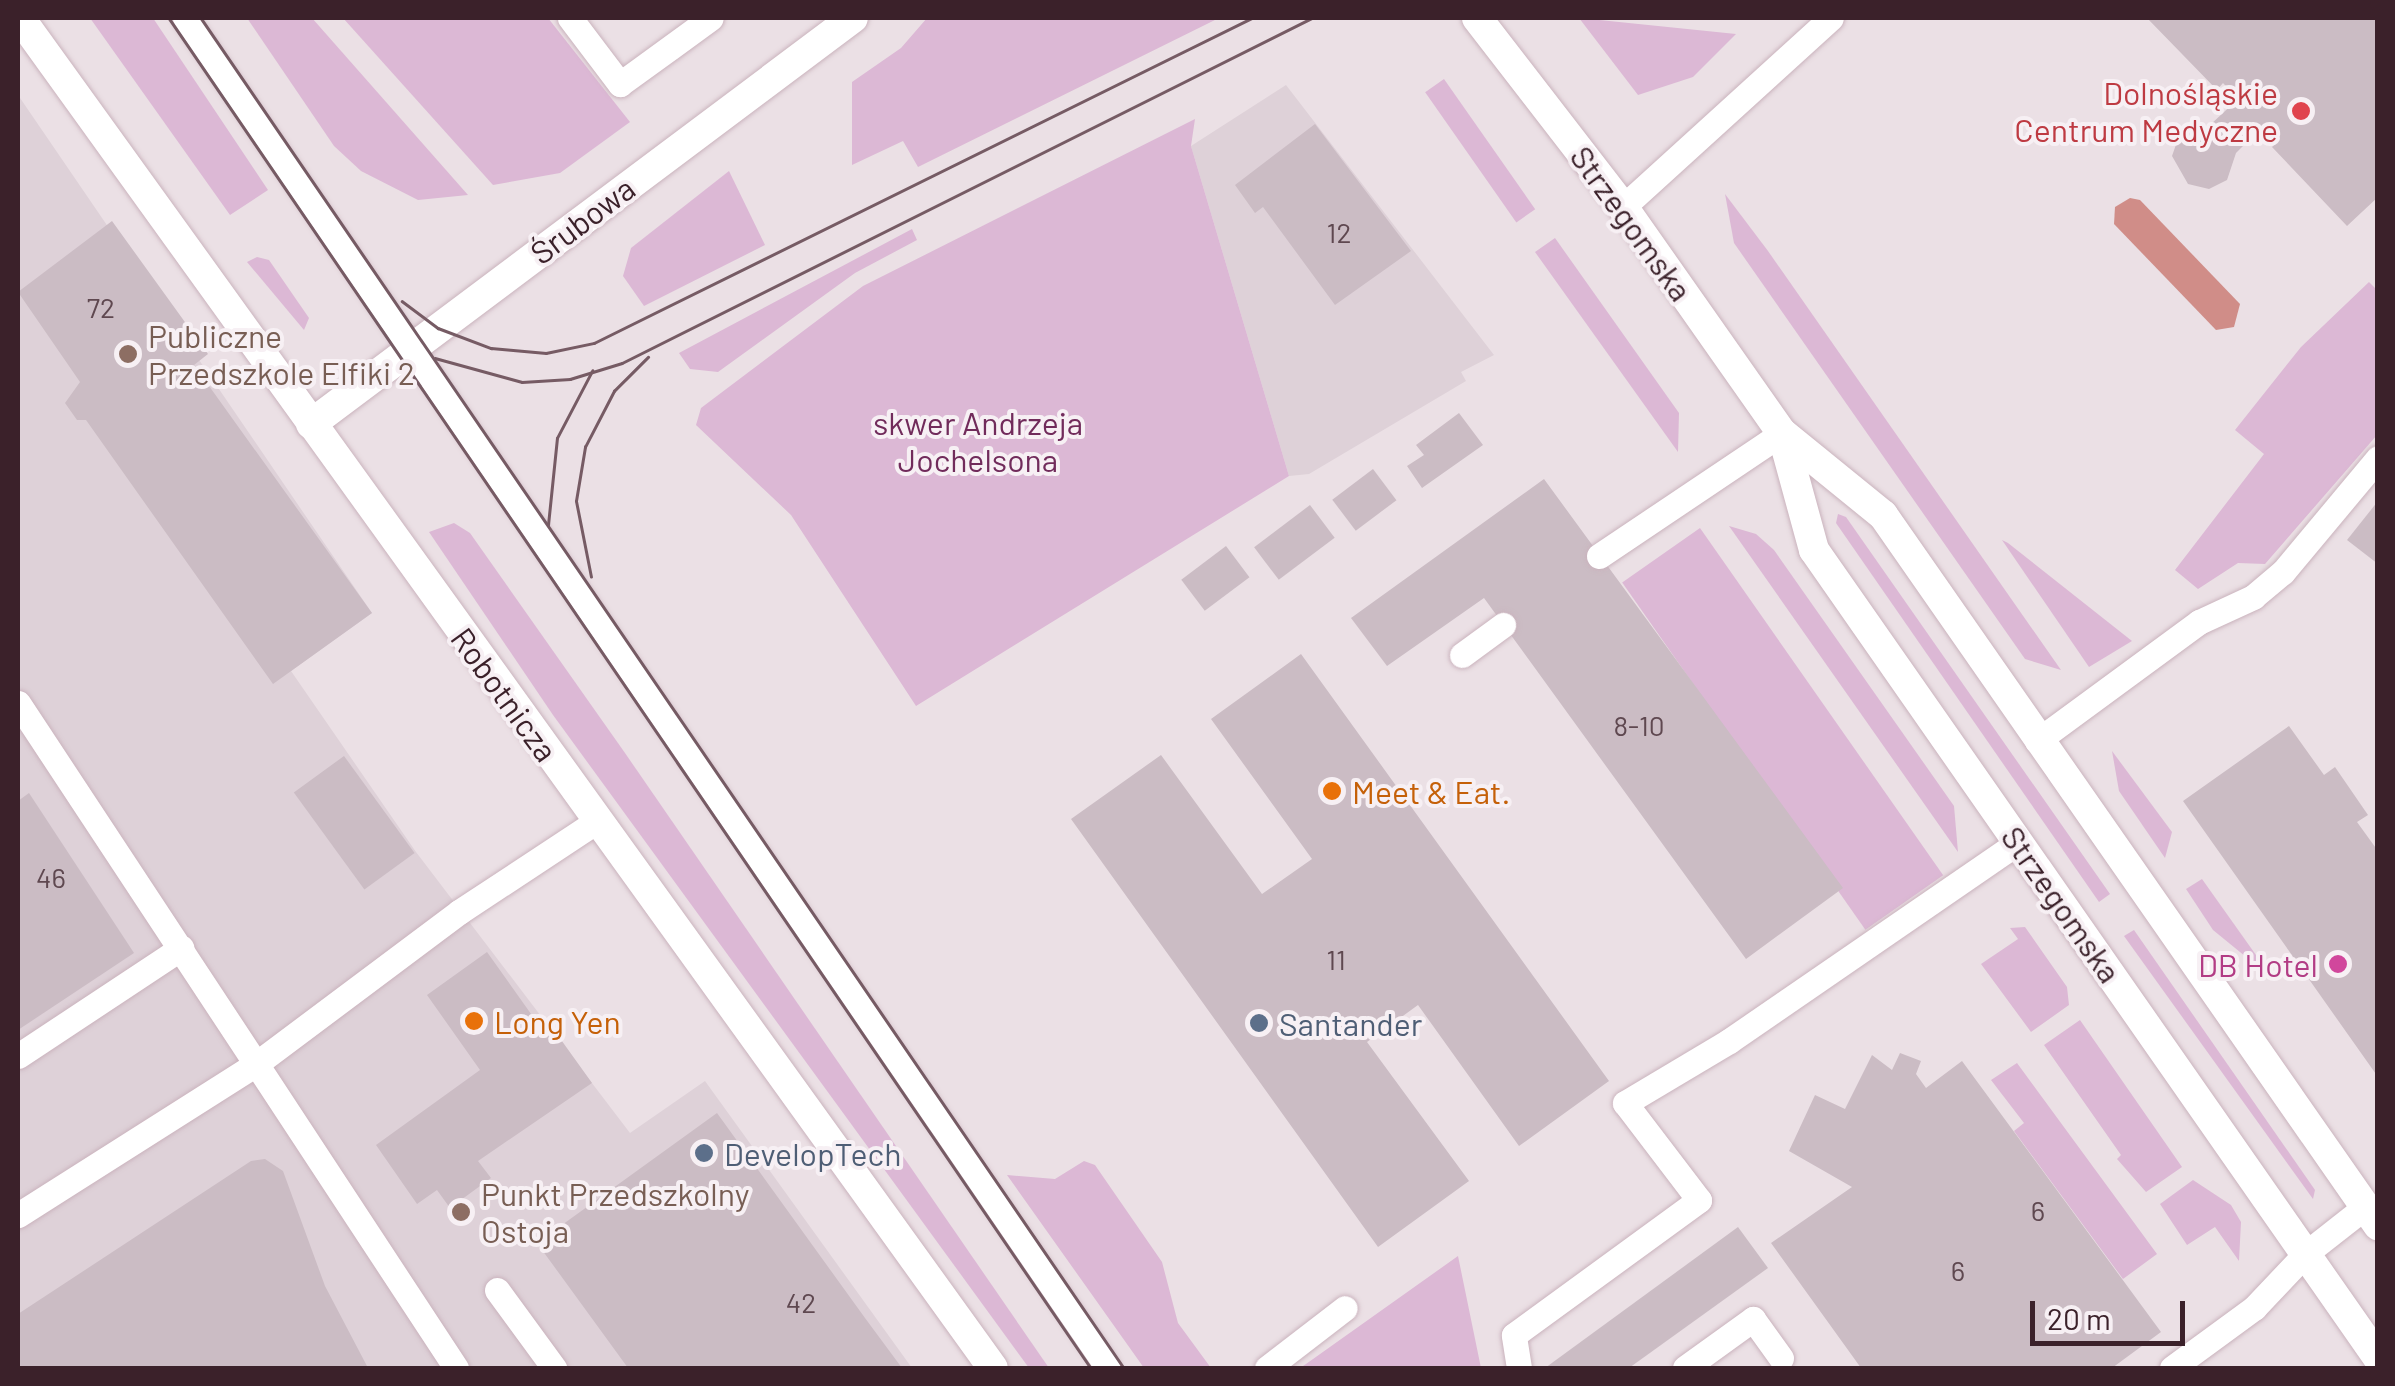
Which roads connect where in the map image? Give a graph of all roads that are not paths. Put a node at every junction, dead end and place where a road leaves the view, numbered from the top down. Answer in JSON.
{"nodes":[{"id":1,"x":20,"y":18,"type":"edge"},
{"id":2,"x":185,"y":18,"type":"edge"},
{"id":3,"x":570,"y":18,"type":"edge"},
{"id":4,"x":711,"y":18,"type":"edge"},
{"id":5,"x":853,"y":18,"type":"edge"},
{"id":6,"x":1477,"y":18,"type":"edge"},
{"id":7,"x":1832,"y":18,"type":"edge"},
{"id":8,"x":1623,"y":207,"type":"junction"},
{"id":9,"x":413,"y":352,"type":"junction"},
{"id":10,"x":311,"y":424,"type":"junction"},
{"id":11,"x":1782,"y":432,"type":"junction"},
{"id":12,"x":2378,"y":458,"type":"edge"},
{"id":13,"x":1599,"y":556,"type":"dead end"},
{"id":14,"x":1504,"y":624,"type":"dead end"},
{"id":15,"x":1462,"y":655,"type":"dead end"},
{"id":16,"x":18,"y":702,"type":"edge"},
{"id":17,"x":2037,"y":741,"type":"junction"},
{"id":18,"x":596,"y":821,"type":"junction"},
{"id":19,"x":2019,"y":842,"type":"junction"},
{"id":20,"x":180,"y":948,"type":"junction"},
{"id":21,"x":18,"y":1056,"type":"edge"},
{"id":22,"x":256,"y":1064,"type":"junction"},
{"id":23,"x":18,"y":1215,"type":"edge"},
{"id":24,"x":2371,"y":1216,"type":"edge"},
{"id":25,"x":2305,"y":1254,"type":"junction"},
{"id":26,"x":497,"y":1290,"type":"dead end"},
{"id":27,"x":1345,"y":1308,"type":"dead end"},
{"id":28,"x":2378,"y":1358,"type":"edge"},
{"id":29,"x":1779,"y":1365,"type":"edge"},
{"id":30,"x":456,"y":1368,"type":"edge"},
{"id":31,"x":554,"y":1368,"type":"edge"},
{"id":32,"x":994,"y":1368,"type":"edge"},
{"id":33,"x":1108,"y":1368,"type":"edge"},
{"id":34,"x":1267,"y":1368,"type":"edge"},
{"id":35,"x":1519,"y":1368,"type":"edge"},
{"id":36,"x":1685,"y":1368,"type":"edge"},
{"id":37,"x":2172,"y":1368,"type":"edge"}],
"edges":[{"from":1,"to":10,"type":"main road","name":"Robotnicza"},
{"from":2,"to":9,"type":"lane"},
{"from":3,"to":4,"type":"lane"},
{"from":5,"to":9,"type":"main road","name":"Śrubowa"},
{"from":6,"to":8,"type":"main road","name":"Strzegomska"},
{"from":7,"to":8,"type":"lane"},
{"from":8,"to":11,"type":"main road","name":"Strzegomska"},
{"from":9,"to":10,"type":"main road","name":"Śrubowa"},
{"from":9,"to":33,"type":"lane"},
{"from":10,"to":18,"type":"main road","name":"Robotnicza"},
{"from":11,"to":13,"type":"lane"},
{"from":11,"to":17,"type":"main road","name":"Strzegomska"},
{"from":11,"to":19,"type":"main road","name":"Strzegomska"},
{"from":12,"to":17,"type":"lane"},
{"from":14,"to":15,"type":"lane"},
{"from":16,"to":20,"type":"lane"},
{"from":17,"to":24,"type":"main road","name":"Strzegomska"},
{"from":18,"to":22,"type":"lane"},
{"from":18,"to":32,"type":"main road","name":"Robotnicza"},
{"from":19,"to":25,"type":"main road","name":"Strzegomska"},
{"from":19,"to":35,"type":"lane"},
{"from":20,"to":21,"type":"lane"},
{"from":20,"to":22,"type":"lane"},
{"from":22,"to":23,"type":"lane"},
{"from":22,"to":30,"type":"lane"},
{"from":24,"to":25,"type":"lane"},
{"from":25,"to":28,"type":"main road","name":"Strzegomska"},
{"from":25,"to":37,"type":"lane"},
{"from":26,"to":31,"type":"lane"},
{"from":27,"to":34,"type":"lane"},
{"from":29,"to":36,"type":"lane"}]}
